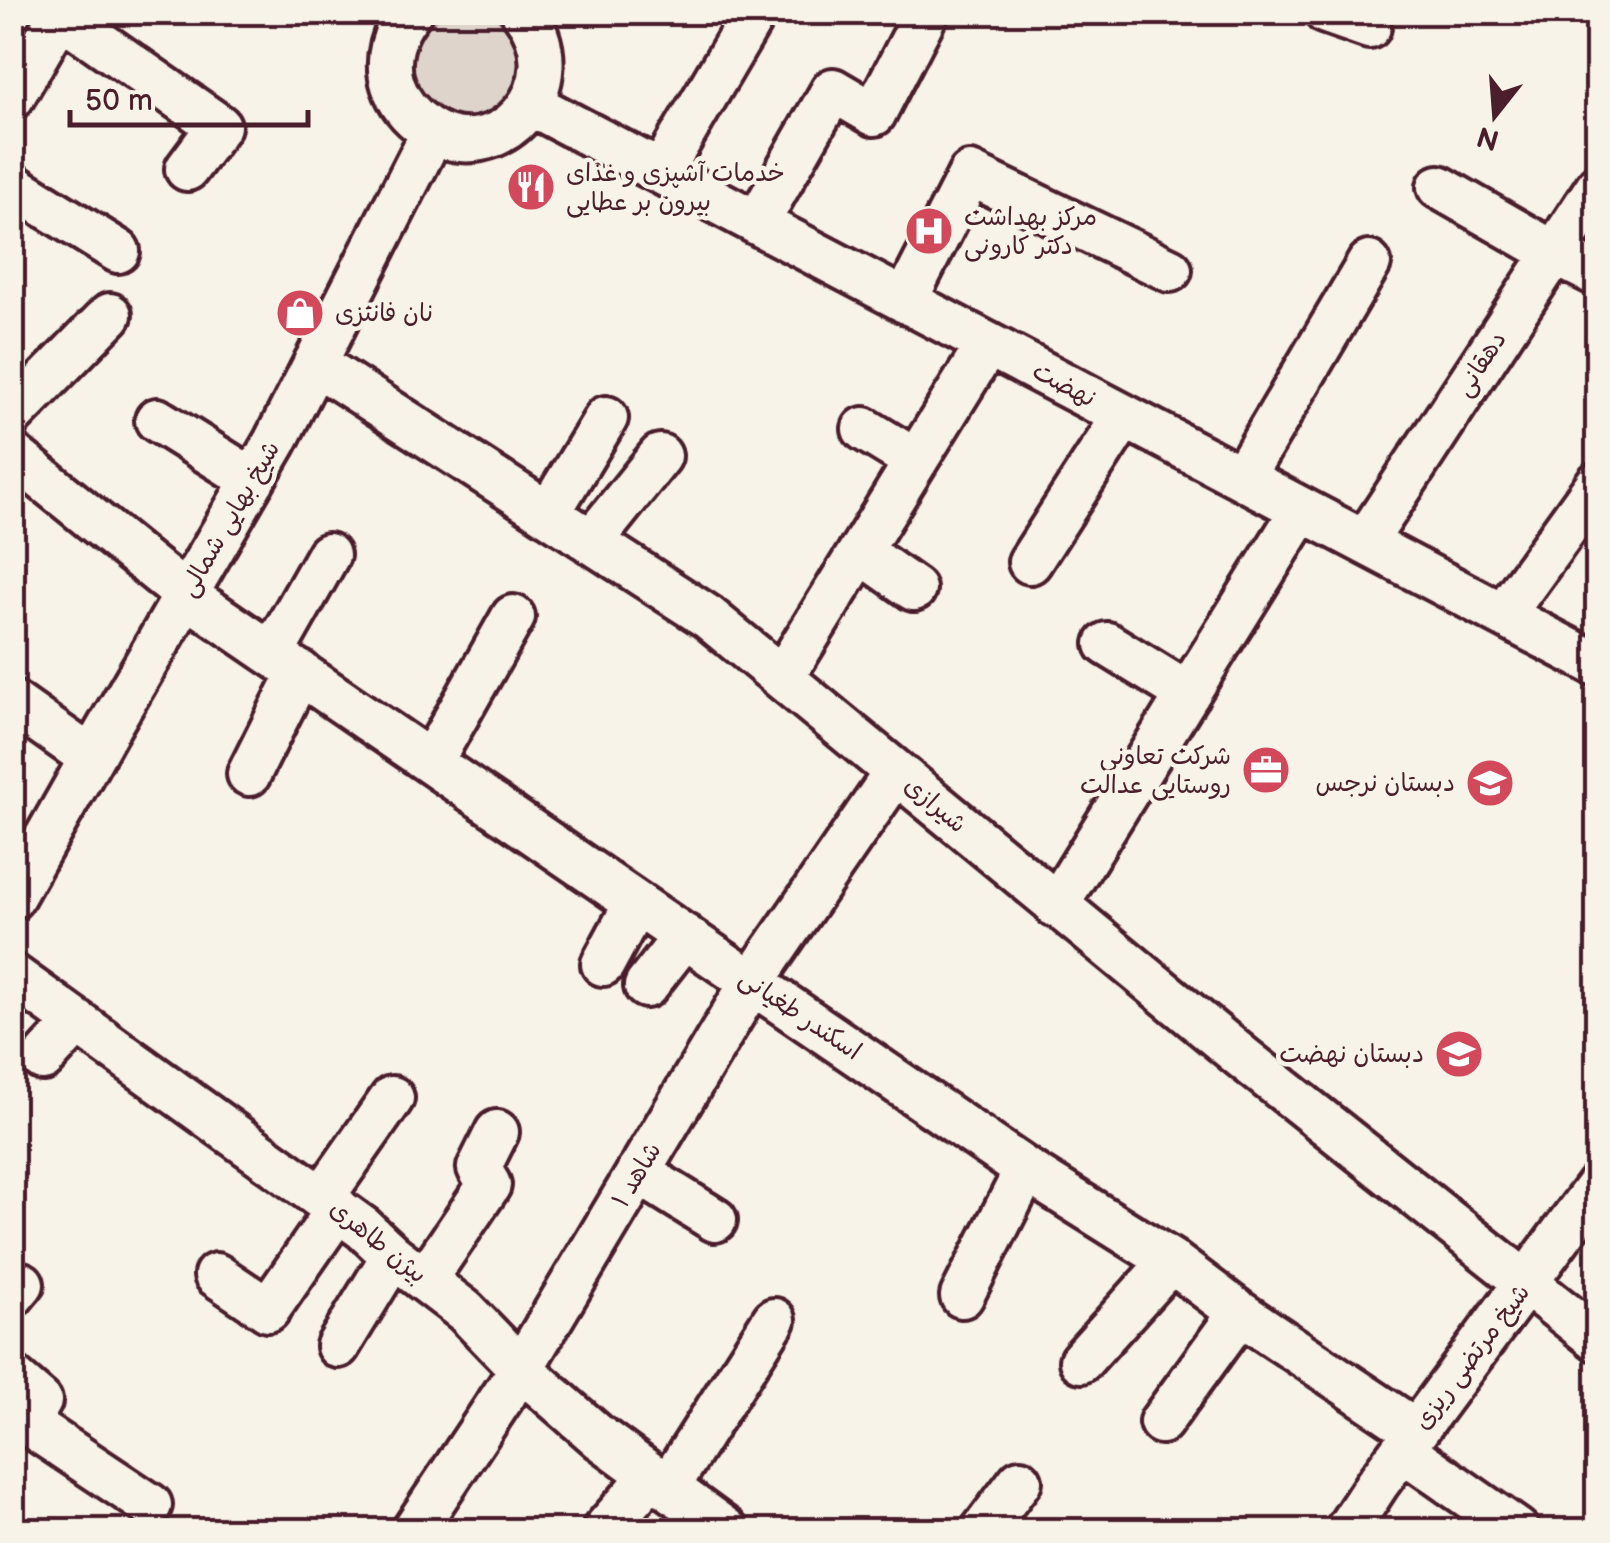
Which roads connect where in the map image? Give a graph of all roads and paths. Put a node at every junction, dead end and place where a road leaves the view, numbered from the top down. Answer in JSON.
{"nodes":[{"id":1,"x":523,"y":12,"type":"edge"},
{"id":2,"x":755,"y":12,"type":"edge"},
{"id":3,"x":926,"y":12,"type":"edge"},
{"id":4,"x":1326,"y":12,"type":"edge"},
{"id":5,"x":406,"y":13,"type":"edge"},
{"id":6,"x":61,"y":14,"type":"edge"},
{"id":7,"x":1368,"y":27,"type":"dead end"},
{"id":8,"x":12,"y":98,"type":"edge"},
{"id":9,"x":531,"y":104,"type":"junction"},
{"id":10,"x":433,"y":132,"type":"junction"},
{"id":11,"x":187,"y":169,"type":"dead end"},
{"id":12,"x":661,"y":172,"type":"junction"},
{"id":13,"x":12,"y":185,"type":"edge"},
{"id":14,"x":1598,"y":186,"type":"edge"},
{"id":15,"x":1439,"y":187,"type":"dead end"},
{"id":16,"x":758,"y":223,"type":"junction"},
{"id":17,"x":118,"y":251,"type":"dead end"},
{"id":18,"x":1554,"y":253,"type":"junction"},
{"id":19,"x":1370,"y":263,"type":"dead end"},
{"id":20,"x":1170,"y":270,"type":"dead end"},
{"id":21,"x":1598,"y":275,"type":"edge"},
{"id":22,"x":905,"y":301,"type":"junction"},
{"id":23,"x":110,"y":315,"type":"dead end"},
{"id":24,"x":988,"y":344,"type":"junction"},
{"id":25,"x":315,"y":364,"type":"junction"},
{"id":26,"x":12,"y":416,"type":"edge"},
{"id":27,"x":1124,"y":416,"type":"junction"},
{"id":28,"x":606,"y":418,"type":"dead end"},
{"id":29,"x":156,"y":420,"type":"dead end"},
{"id":30,"x":864,"y":429,"type":"dead end"},
{"id":31,"x":660,"y":456,"type":"dead end"},
{"id":32,"x":916,"y":461,"type":"junction"},
{"id":33,"x":17,"y":466,"type":"edge"},
{"id":34,"x":1242,"y":478,"type":"junction"},
{"id":35,"x":253,"y":480,"type":"junction"},
{"id":36,"x":1598,"y":483,"type":"edge"},
{"id":37,"x":1302,"y":510,"type":"junction"},
{"id":38,"x":548,"y":514,"type":"junction"},
{"id":39,"x":591,"y":542,"type":"junction"},
{"id":40,"x":1364,"y":542,"type":"junction"},
{"id":41,"x":860,"y":551,"type":"junction"},
{"id":42,"x":328,"y":555,"type":"dead end"},
{"id":43,"x":1030,"y":562,"type":"dead end"},
{"id":44,"x":914,"y":589,"type":"dead end"},
{"id":45,"x":186,"y":595,"type":"junction"},
{"id":46,"x":1502,"y":615,"type":"junction"},
{"id":47,"x":514,"y":617,"type":"dead end"},
{"id":48,"x":1107,"y":644,"type":"dead end"},
{"id":49,"x":286,"y":663,"type":"junction"},
{"id":50,"x":1598,"y":665,"type":"edge"},
{"id":51,"x":782,"y":678,"type":"junction"},
{"id":52,"x":1188,"y":694,"type":"junction"},
{"id":53,"x":12,"y":702,"type":"edge"},
{"id":54,"x":91,"y":758,"type":"junction"},
{"id":55,"x":431,"y":762,"type":"junction"},
{"id":56,"x":896,"y":772,"type":"junction"},
{"id":57,"x":249,"y":774,"type":"dead end"},
{"id":58,"x":12,"y":898,"type":"edge"},
{"id":59,"x":636,"y":903,"type":"junction"},
{"id":60,"x":1056,"y":906,"type":"junction"},
{"id":61,"x":685,"y":936,"type":"junction"},
{"id":62,"x":602,"y":964,"type":"dead end"},
{"id":63,"x":12,"y":976,"type":"edge"},
{"id":64,"x":752,"y":982,"type":"junction"},
{"id":65,"x":646,"y":986,"type":"dead end"},
{"id":66,"x":77,"y":1022,"type":"junction"},
{"id":67,"x":43,"y":1059,"type":"dead end"},
{"id":68,"x":392,"y":1098,"type":"dead end"},
{"id":69,"x":496,"y":1132,"type":"dead end"},
{"id":70,"x":1026,"y":1170,"type":"junction"},
{"id":71,"x":638,"y":1172,"type":"junction"},
{"id":72,"x":1598,"y":1185,"type":"edge"},
{"id":73,"x":330,"y":1204,"type":"junction"},
{"id":74,"x":715,"y":1220,"type":"dead end"},
{"id":75,"x":1172,"y":1262,"type":"junction"},
{"id":76,"x":409,"y":1268,"type":"junction"},
{"id":77,"x":216,"y":1275,"type":"dead end"},
{"id":78,"x":1526,"y":1284,"type":"junction"},
{"id":79,"x":962,"y":1296,"type":"dead end"},
{"id":80,"x":1240,"y":1314,"type":"junction"},
{"id":81,"x":774,"y":1320,"type":"dead end"},
{"id":82,"x":1598,"y":1340,"type":"edge"},
{"id":83,"x":338,"y":1346,"type":"dead end"},
{"id":84,"x":1081,"y":1362,"type":"dead end"},
{"id":85,"x":521,"y":1368,"type":"junction"},
{"id":86,"x":12,"y":1377,"type":"edge"},
{"id":87,"x":1161,"y":1422,"type":"dead end"},
{"id":88,"x":1409,"y":1440,"type":"junction"},
{"id":89,"x":660,"y":1481,"type":"junction"},
{"id":90,"x":1020,"y":1481,"type":"dead end"},
{"id":91,"x":150,"y":1505,"type":"dead end"},
{"id":92,"x":414,"y":1530,"type":"edge"},
{"id":93,"x":604,"y":1530,"type":"edge"},
{"id":94,"x":726,"y":1530,"type":"edge"},
{"id":95,"x":983,"y":1530,"type":"edge"},
{"id":96,"x":1347,"y":1530,"type":"edge"},
{"id":97,"x":1517,"y":1530,"type":"edge"}],
"edges":[{"from":1,"to":9,"type":"street"},
{"from":2,"to":12,"type":"street"},
{"from":3,"to":16,"type":"street"},
{"from":4,"to":7,"type":"street"},
{"from":5,"to":10,"type":"street"},
{"from":6,"to":8,"type":"street"},
{"from":6,"to":11,"type":"street"},
{"from":9,"to":10,"type":"street"},
{"from":9,"to":12,"type":"street","name":"نهضت"},
{"from":10,"to":25,"type":"street","name":"شیخ بهایی شمالی"},
{"from":12,"to":16,"type":"street","name":"نهضت"},
{"from":13,"to":17,"type":"street"},
{"from":14,"to":18,"type":"street","name":"دهقانی"},
{"from":15,"to":18,"type":"street"},
{"from":16,"to":22,"type":"street","name":"نهضت"},
{"from":18,"to":21,"type":"street"},
{"from":18,"to":40,"type":"street","name":"دهقانی"},
{"from":19,"to":34,"type":"street"},
{"from":20,"to":22,"type":"street"},
{"from":22,"to":24,"type":"street","name":"نهضت"},
{"from":23,"to":26,"type":"street"},
{"from":24,"to":27,"type":"street","name":"نهضت"},
{"from":24,"to":32,"type":"street"},
{"from":25,"to":35,"type":"street","name":"شیخ بهایی شمالی"},
{"from":25,"to":38,"type":"street","name":"شیرازی"},
{"from":27,"to":34,"type":"street","name":"نهضت"},
{"from":27,"to":43,"type":"street"},
{"from":28,"to":38,"type":"street"},
{"from":29,"to":35,"type":"street"},
{"from":30,"to":32,"type":"street"},
{"from":31,"to":39,"type":"street"},
{"from":32,"to":41,"type":"street"},
{"from":33,"to":45,"type":"street","name":"اسکندر طغیانی"},
{"from":34,"to":37,"type":"street","name":"نهضت"},
{"from":35,"to":45,"type":"street","name":"شیخ بهایی شمالی"},
{"from":36,"to":46,"type":"street"},
{"from":37,"to":40,"type":"street","name":"نهضت"},
{"from":37,"to":52,"type":"street"},
{"from":38,"to":39,"type":"street","name":"شیرازی"},
{"from":39,"to":51,"type":"street","name":"شیرازی"},
{"from":40,"to":46,"type":"street","name":"نهضت"},
{"from":41,"to":44,"type":"street"},
{"from":41,"to":51,"type":"street"},
{"from":42,"to":49,"type":"street"},
{"from":45,"to":49,"type":"street","name":"اسکندر طغیانی"},
{"from":45,"to":54,"type":"street","name":"شیخ بهایی شمالی"},
{"from":46,"to":50,"type":"street","name":"نهضت"},
{"from":47,"to":55,"type":"street"},
{"from":48,"to":52,"type":"street"},
{"from":49,"to":55,"type":"street","name":"اسکندر طغیانی"},
{"from":49,"to":57,"type":"street"},
{"from":51,"to":56,"type":"street","name":"شیرازی"},
{"from":52,"to":60,"type":"street"},
{"from":53,"to":54,"type":"street"},
{"from":54,"to":58,"type":"street","name":"شیخ بهایی شمالی"},
{"from":55,"to":59,"type":"street","name":"اسکندر طغیانی"},
{"from":56,"to":60,"type":"street","name":"شیرازی"},
{"from":56,"to":64,"type":"street","name":"شاهد ۱"},
{"from":59,"to":61,"type":"street","name":"اسکندر طغیانی"},
{"from":59,"to":62,"type":"street"},
{"from":60,"to":78,"type":"street","name":"شیرازی"},
{"from":61,"to":64,"type":"street","name":"اسکندر طغیانی"},
{"from":61,"to":65,"type":"street"},
{"from":63,"to":66,"type":"street","name":"بیژن طاهری"},
{"from":64,"to":70,"type":"street","name":"اسکندر طغیانی"},
{"from":64,"to":71,"type":"street","name":"شاهد ۱"},
{"from":66,"to":67,"type":"street"},
{"from":66,"to":73,"type":"street","name":"بیژن طاهری"},
{"from":68,"to":73,"type":"street"},
{"from":69,"to":76,"type":"street"},
{"from":70,"to":75,"type":"street","name":"اسکندر طغیانی"},
{"from":70,"to":79,"type":"street"},
{"from":71,"to":74,"type":"street"},
{"from":71,"to":85,"type":"street","name":"شاهد ۱"},
{"from":72,"to":78,"type":"street","name":"شیخ مرتضی ریزی"},
{"from":73,"to":76,"type":"street","name":"بیژن طاهری"},
{"from":73,"to":77,"type":"street"},
{"from":75,"to":80,"type":"street","name":"اسکندر طغیانی"},
{"from":75,"to":84,"type":"street"},
{"from":76,"to":83,"type":"street"},
{"from":76,"to":85,"type":"street","name":"بیژن طاهری"},
{"from":78,"to":82,"type":"street","name":"شیرازی"},
{"from":78,"to":88,"type":"street","name":"شیخ مرتضی ریزی"},
{"from":80,"to":87,"type":"street"},
{"from":80,"to":88,"type":"street","name":"اسکندر طغیانی"},
{"from":81,"to":89,"type":"street"},
{"from":85,"to":89,"type":"street","name":"بیژن طاهری"},
{"from":85,"to":92,"type":"street","name":"شاهد ۱"},
{"from":86,"to":91,"type":"street"},
{"from":88,"to":96,"type":"street","name":"شیخ مرتضی ریزی"},
{"from":88,"to":97,"type":"street","name":"اسکندر طغیانی"},
{"from":89,"to":93,"type":"street"},
{"from":89,"to":94,"type":"street","name":"بیژن طاهری"},
{"from":90,"to":95,"type":"street"}]}
